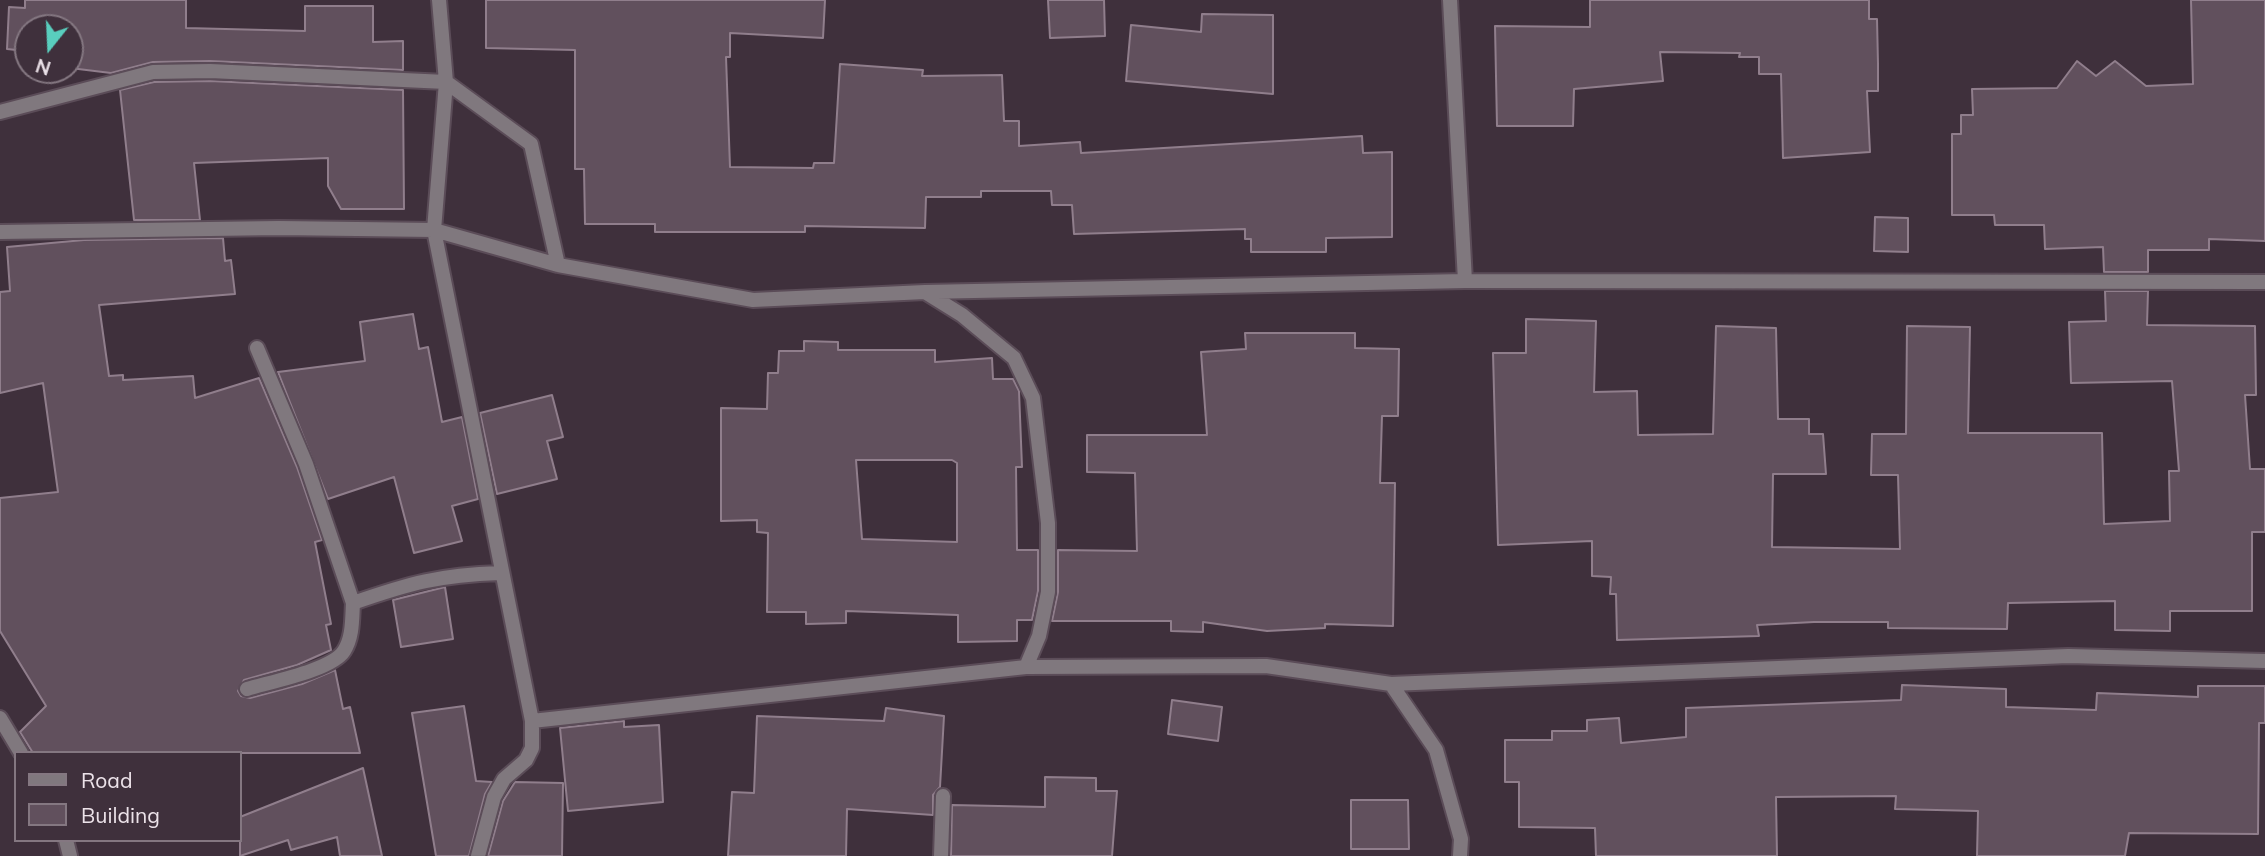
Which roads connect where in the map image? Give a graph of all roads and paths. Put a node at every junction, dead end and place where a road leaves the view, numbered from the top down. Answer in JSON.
{"nodes":[{"id":1,"x":439,"y":0,"type":"edge"},
{"id":2,"x":1450,"y":0,"type":"edge"},
{"id":3,"x":446,"y":82,"type":"junction"},
{"id":4,"x":0,"y":112,"type":"edge"},
{"id":5,"x":434,"y":230,"type":"junction"},
{"id":6,"x":0,"y":232,"type":"edge"},
{"id":7,"x":558,"y":265,"type":"junction"},
{"id":8,"x":1465,"y":281,"type":"junction"},
{"id":9,"x":2265,"y":282,"type":"edge"},
{"id":10,"x":925,"y":292,"type":"junction"},
{"id":11,"x":257,"y":348,"type":"dead end"},
{"id":12,"x":500,"y":573,"type":"junction"},
{"id":13,"x":353,"y":603,"type":"junction"},
{"id":14,"x":2265,"y":661,"type":"edge"},
{"id":15,"x":1026,"y":667,"type":"junction"},
{"id":16,"x":1391,"y":684,"type":"junction"},
{"id":17,"x":247,"y":690,"type":"dead end"},
{"id":18,"x":0,"y":718,"type":"edge"},
{"id":19,"x":532,"y":721,"type":"junction"},
{"id":20,"x":20,"y":751,"type":"edge"},
{"id":21,"x":943,"y":796,"type":"dead end"},
{"id":22,"x":478,"y":856,"type":"edge"},
{"id":23,"x":941,"y":856,"type":"edge"},
{"id":24,"x":1460,"y":856,"type":"edge"}],
"edges":[{"from":1,"to":3,"type":"street"},
{"from":2,"to":8,"type":"street"},
{"from":3,"to":4,"type":"street"},
{"from":3,"to":5,"type":"street"},
{"from":3,"to":7,"type":"street"},
{"from":5,"to":6,"type":"street"},
{"from":5,"to":7,"type":"street"},
{"from":5,"to":12,"type":"street"},
{"from":7,"to":10,"type":"street"},
{"from":8,"to":9,"type":"street"},
{"from":8,"to":10,"type":"street"},
{"from":10,"to":15,"type":"street"},
{"from":11,"to":13,"type":"street"},
{"from":12,"to":13,"type":"street"},
{"from":12,"to":19,"type":"street"},
{"from":13,"to":17,"type":"street"},
{"from":14,"to":16,"type":"street"},
{"from":15,"to":16,"type":"street"},
{"from":15,"to":19,"type":"street"},
{"from":16,"to":24,"type":"street"},
{"from":18,"to":20,"type":"street"},
{"from":19,"to":22,"type":"street"},
{"from":21,"to":23,"type":"street"}]}
